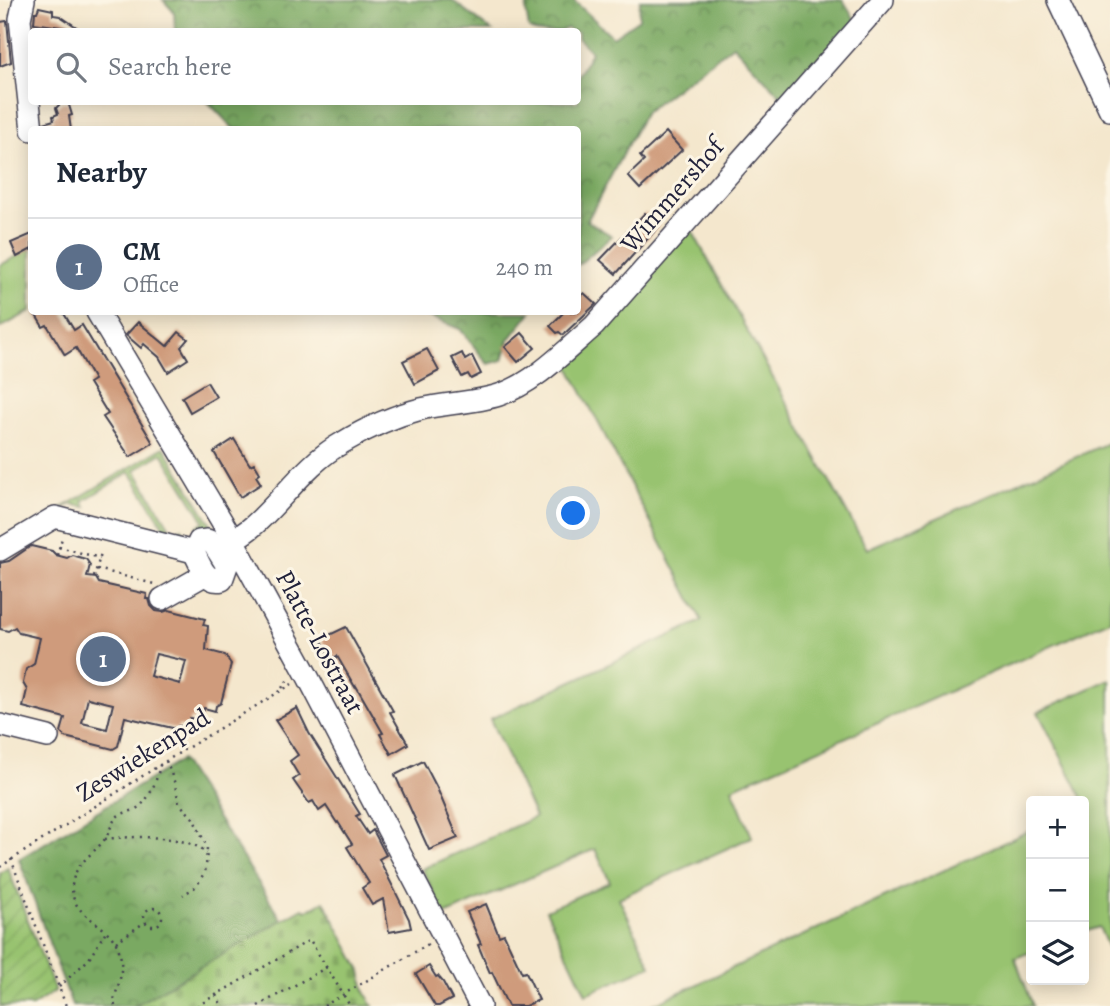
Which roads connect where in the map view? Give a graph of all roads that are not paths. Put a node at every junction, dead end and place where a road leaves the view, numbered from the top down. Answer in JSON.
{"nodes":[{"id":1,"x":24,"y":0,"type":"edge"},
{"id":2,"x":883,"y":0,"type":"edge"},
{"id":3,"x":1058,"y":0,"type":"edge"},
{"id":4,"x":28,"y":93,"type":"edge"},
{"id":5,"x":29,"y":105,"type":"edge"},
{"id":6,"x":1110,"y":110,"type":"edge"},
{"id":7,"x":32,"y":126,"type":"edge"},
{"id":8,"x":99,"y":315,"type":"edge"},
{"id":9,"x":225,"y":545,"type":"junction"},
{"id":10,"x":0,"y":550,"type":"edge"},
{"id":11,"x":194,"y":552,"type":"junction"},
{"id":12,"x":206,"y":574,"type":"junction"},
{"id":13,"x":158,"y":591,"type":"road end"},
{"id":14,"x":0,"y":725,"type":"edge"},
{"id":15,"x":48,"y":737,"type":"dead end"},
{"id":16,"x":480,"y":1006,"type":"edge"}],
"edges":[{"from":1,"to":4,"type":"street"},
{"from":2,"to":9,"type":"street","name":"Wimmershof"},
{"from":3,"to":6,"type":"street"},
{"from":5,"to":7,"type":"street"},
{"from":8,"to":9,"type":"street","name":"Platte-Lostraat"},
{"from":9,"to":11,"type":"street"},
{"from":9,"to":12,"type":"street"},
{"from":9,"to":16,"type":"street","name":"Platte-Lostraat"},
{"from":10,"to":11,"type":"street"},
{"from":11,"to":12,"type":"street"},
{"from":12,"to":13,"type":"street"},
{"from":14,"to":15,"type":"street"}]}
